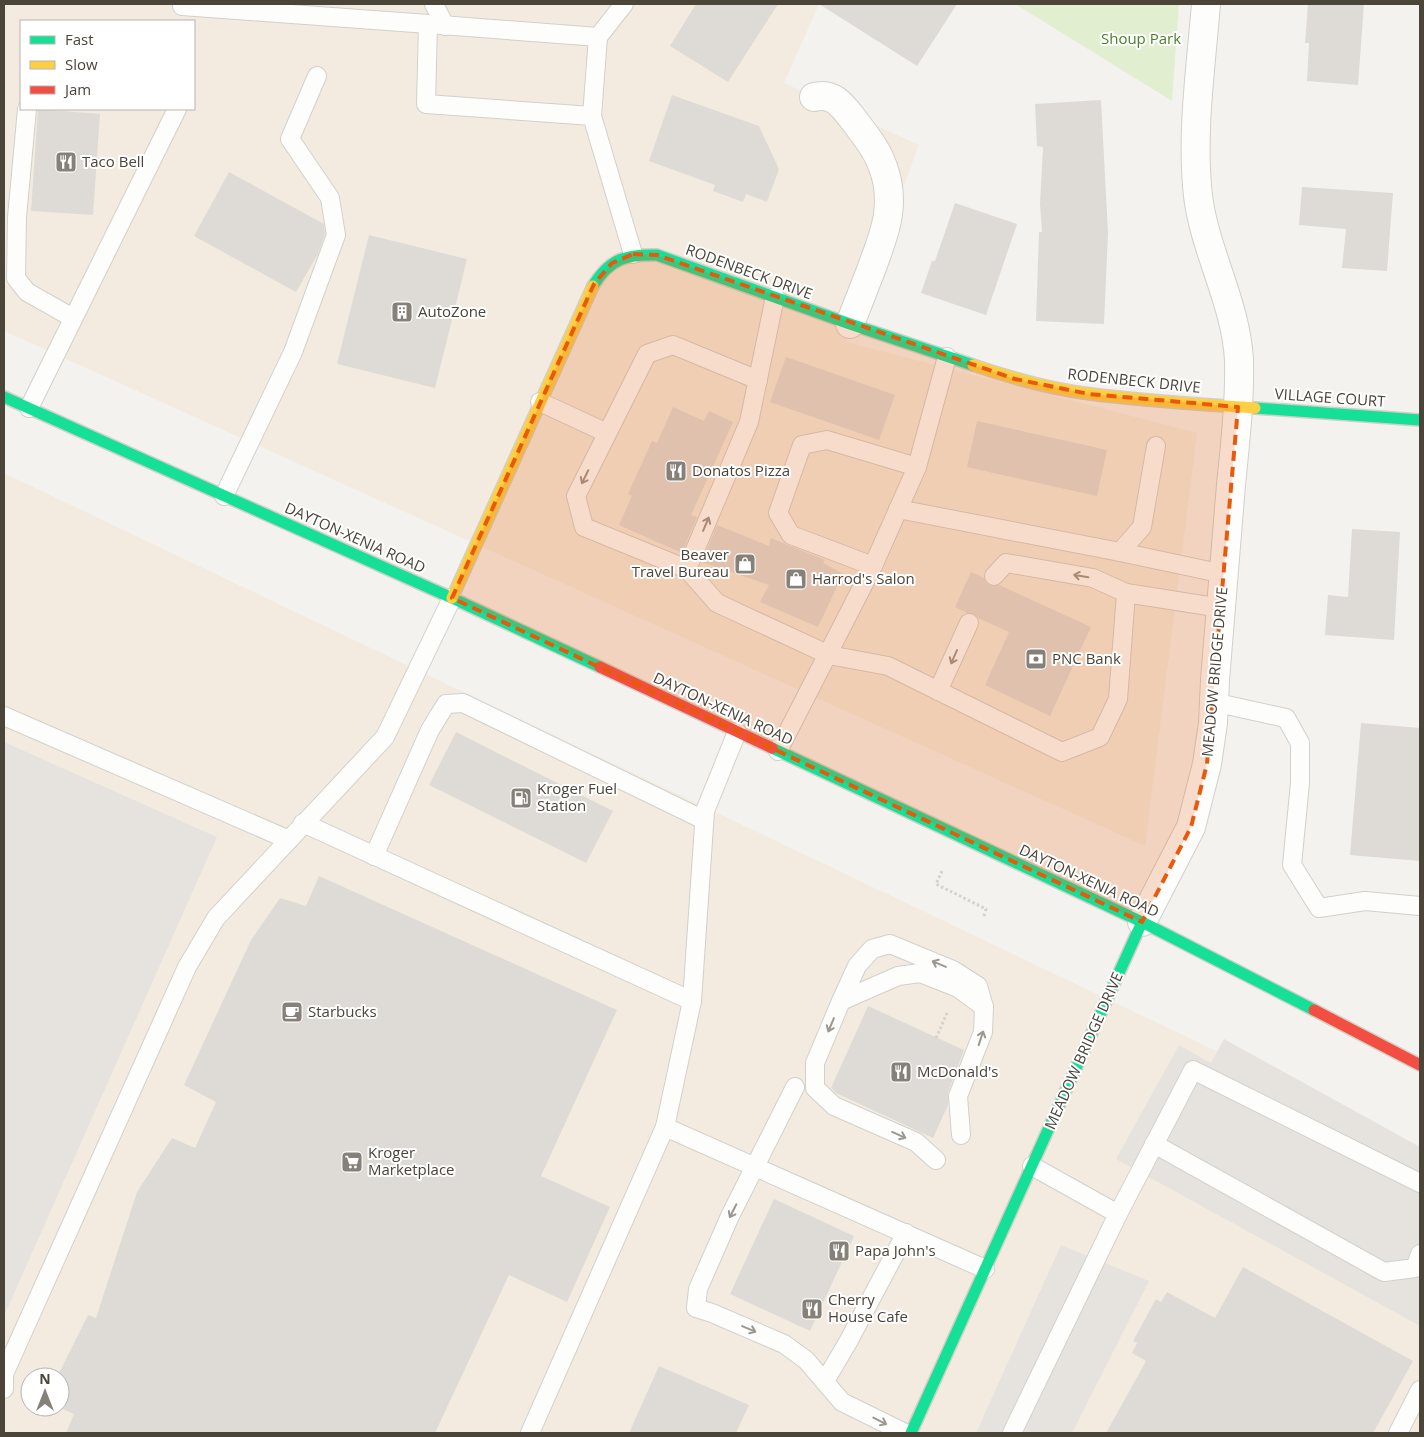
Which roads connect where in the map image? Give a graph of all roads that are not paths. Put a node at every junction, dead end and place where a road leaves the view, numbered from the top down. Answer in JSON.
{"nodes":[{"id":1,"x":434,"y":4,"type":"edge"},
{"id":2,"x":624,"y":4,"type":"edge"},
{"id":3,"x":1206,"y":4,"type":"edge"},
{"id":4,"x":182,"y":10,"type":"edge"},
{"id":5,"x":436,"y":25,"type":"junction"},
{"id":6,"x":598,"y":37,"type":"junction"},
{"id":7,"x":317,"y":76,"type":"dead end"},
{"id":8,"x":814,"y":97,"type":"dead end"},
{"id":9,"x":27,"y":110,"type":"edge"},
{"id":10,"x":177,"y":110,"type":"edge"},
{"id":11,"x":592,"y":116,"type":"junction"},
{"id":12,"x":633,"y":254,"type":"junction"},
{"id":13,"x":774,"y":297,"type":"junction"},
{"id":14,"x":73,"y":318,"type":"junction"},
{"id":15,"x":850,"y":324,"type":"junction"},
{"id":16,"x":947,"y":357,"type":"junction"},
{"id":17,"x":758,"y":380,"type":"junction"},
{"id":18,"x":4,"y":397,"type":"edge"},
{"id":19,"x":540,"y":402,"type":"junction"},
{"id":20,"x":1238,"y":407,"type":"junction"},
{"id":21,"x":29,"y":408,"type":"junction"},
{"id":22,"x":1420,"y":420,"type":"edge"},
{"id":23,"x":607,"y":433,"type":"junction"},
{"id":24,"x":1156,"y":446,"type":"dead end"},
{"id":25,"x":917,"y":467,"type":"junction"},
{"id":26,"x":224,"y":496,"type":"junction"},
{"id":27,"x":898,"y":509,"type":"junction"},
{"id":28,"x":1120,"y":552,"type":"junction"},
{"id":29,"x":873,"y":566,"type":"junction"},
{"id":30,"x":687,"y":569,"type":"junction"},
{"id":31,"x":1224,"y":574,"type":"junction"},
{"id":32,"x":994,"y":576,"type":"dead end"},
{"id":33,"x":1126,"y":594,"type":"junction"},
{"id":34,"x":452,"y":598,"type":"junction"},
{"id":35,"x":1221,"y":608,"type":"junction"},
{"id":36,"x":969,"y":623,"type":"dead end"},
{"id":37,"x":829,"y":655,"type":"junction"},
{"id":38,"x":938,"y":691,"type":"junction"},
{"id":39,"x":1213,"y":702,"type":"junction"},
{"id":40,"x":4,"y":716,"type":"edge"},
{"id":41,"x":737,"y":732,"type":"junction"},
{"id":42,"x":778,"y":751,"type":"junction"},
{"id":43,"x":704,"y":820,"type":"junction"},
{"id":44,"x":303,"y":823,"type":"junction"},
{"id":45,"x":289,"y":840,"type":"junction"},
{"id":46,"x":374,"y":856,"type":"junction"},
{"id":47,"x":1420,"y":906,"type":"edge"},
{"id":48,"x":1142,"y":922,"type":"junction"},
{"id":49,"x":692,"y":1001,"type":"junction"},
{"id":50,"x":841,"y":1001,"type":"junction"},
{"id":51,"x":984,"y":1007,"type":"junction"},
{"id":52,"x":1420,"y":1065,"type":"edge"},
{"id":53,"x":796,"y":1087,"type":"dead end"},
{"id":54,"x":665,"y":1127,"type":"junction"},
{"id":55,"x":961,"y":1135,"type":"dead end"},
{"id":56,"x":1154,"y":1144,"type":"junction"},
{"id":57,"x":936,"y":1160,"type":"dead end"},
{"id":58,"x":1032,"y":1166,"type":"junction"},
{"id":59,"x":756,"y":1167,"type":"junction"},
{"id":60,"x":1420,"y":1183,"type":"edge"},
{"id":61,"x":1118,"y":1214,"type":"junction"},
{"id":62,"x":906,"y":1233,"type":"junction"},
{"id":63,"x":1420,"y":1254,"type":"edge"},
{"id":64,"x":985,"y":1269,"type":"junction"},
{"id":65,"x":825,"y":1380,"type":"junction"},
{"id":66,"x":4,"y":1388,"type":"edge"},
{"id":67,"x":1420,"y":1390,"type":"edge"},
{"id":68,"x":530,"y":1433,"type":"edge"},
{"id":69,"x":905,"y":1433,"type":"edge"},
{"id":70,"x":911,"y":1433,"type":"edge"},
{"id":71,"x":1012,"y":1433,"type":"edge"},
{"id":72,"x":1398,"y":1433,"type":"edge"}],
"edges":[{"from":1,"to":5,"type":"lane"},
{"from":2,"to":6,"type":"lane"},
{"from":3,"to":20,"type":"street","name":"MEADOW BRIDGE DRIVE"},
{"from":4,"to":5,"type":"lane"},
{"from":5,"to":6,"type":"lane"},
{"from":5,"to":11,"type":"lane"},
{"from":6,"to":11,"type":"lane"},
{"from":7,"to":26,"type":"lane"},
{"from":8,"to":15,"type":"street"},
{"from":9,"to":14,"type":"lane"},
{"from":10,"to":14,"type":"lane"},
{"from":11,"to":12,"type":"lane"},
{"from":12,"to":13,"type":"street","name":"RODENBECK DRIVE"},
{"from":12,"to":19,"type":"street","name":"RODENBECK DRIVE"},
{"from":13,"to":15,"type":"street","name":"RODENBECK DRIVE"},
{"from":13,"to":17,"type":"lane"},
{"from":14,"to":21,"type":"lane"},
{"from":15,"to":16,"type":"street","name":"RODENBECK DRIVE"},
{"from":16,"to":20,"type":"street","name":"RODENBECK DRIVE"},
{"from":16,"to":25,"type":"lane"},
{"from":17,"to":23,"type":"lane"},
{"from":30,"to":17,"type":"lane","one_way":true},
{"from":18,"to":21,"type":"street","name":"DAYTON-XENIA ROAD"},
{"from":19,"to":23,"type":"lane"},
{"from":19,"to":34,"type":"street","name":"RODENBECK DRIVE"},
{"from":20,"to":22,"type":"street","name":"VILLAGE COURT"},
{"from":20,"to":31,"type":"street","name":"MEADOW BRIDGE DRIVE"},
{"from":21,"to":26,"type":"street","name":"DAYTON-XENIA ROAD"},
{"from":23,"to":30,"type":"lane","one_way":true},
{"from":24,"to":28,"type":"lane"},
{"from":25,"to":27,"type":"lane"},
{"from":25,"to":29,"type":"lane"},
{"from":26,"to":34,"type":"street","name":"DAYTON-XENIA ROAD"},
{"from":27,"to":28,"type":"lane"},
{"from":27,"to":29,"type":"lane"},
{"from":28,"to":31,"type":"lane"},
{"from":29,"to":37,"type":"lane"},
{"from":30,"to":37,"type":"lane"},
{"from":31,"to":35,"type":"street","name":"MEADOW BRIDGE DRIVE"},
{"from":33,"to":32,"type":"lane","one_way":true},
{"from":33,"to":35,"type":"lane"},
{"from":33,"to":38,"type":"lane"},
{"from":34,"to":41,"type":"street","name":"DAYTON-XENIA ROAD"},
{"from":34,"to":44,"type":"lane"},
{"from":35,"to":39,"type":"street","name":"MEADOW BRIDGE DRIVE"},
{"from":36,"to":38,"type":"lane","one_way":true},
{"from":37,"to":38,"type":"lane"},
{"from":37,"to":42,"type":"lane"},
{"from":39,"to":47,"type":"lane"},
{"from":39,"to":48,"type":"street","name":"MEADOW BRIDGE DRIVE"},
{"from":40,"to":45,"type":"lane"},
{"from":41,"to":42,"type":"street","name":"DAYTON-XENIA ROAD"},
{"from":41,"to":43,"type":"lane"},
{"from":42,"to":48,"type":"street","name":"DAYTON-XENIA ROAD"},
{"from":43,"to":46,"type":"lane"},
{"from":43,"to":49,"type":"lane"},
{"from":44,"to":45,"type":"lane"},
{"from":44,"to":46,"type":"lane"},
{"from":45,"to":66,"type":"lane"},
{"from":46,"to":49,"type":"lane"},
{"from":48,"to":52,"type":"street","name":"DAYTON-XENIA ROAD"},
{"from":48,"to":58,"type":"street","name":"MEADOW BRIDGE DRIVE"},
{"from":49,"to":54,"type":"lane"},
{"from":50,"to":51,"type":"lane"},
{"from":51,"to":50,"type":"lane","one_way":true},
{"from":50,"to":57,"type":"lane","one_way":true},
{"from":55,"to":51,"type":"lane","one_way":true},
{"from":53,"to":59,"type":"lane"},
{"from":54,"to":59,"type":"lane"},
{"from":54,"to":68,"type":"lane"},
{"from":56,"to":60,"type":"lane"},
{"from":56,"to":61,"type":"lane"},
{"from":56,"to":63,"type":"lane"},
{"from":58,"to":61,"type":"lane"},
{"from":58,"to":64,"type":"street","name":"MEADOW BRIDGE DRIVE"},
{"from":59,"to":62,"type":"lane"},
{"from":59,"to":65,"type":"lane","one_way":true},
{"from":61,"to":71,"type":"lane"},
{"from":62,"to":64,"type":"lane"},
{"from":62,"to":65,"type":"lane"},
{"from":64,"to":70,"type":"street","name":"MEADOW BRIDGE DRIVE"},
{"from":65,"to":69,"type":"lane","one_way":true},
{"from":67,"to":72,"type":"lane"}]}
